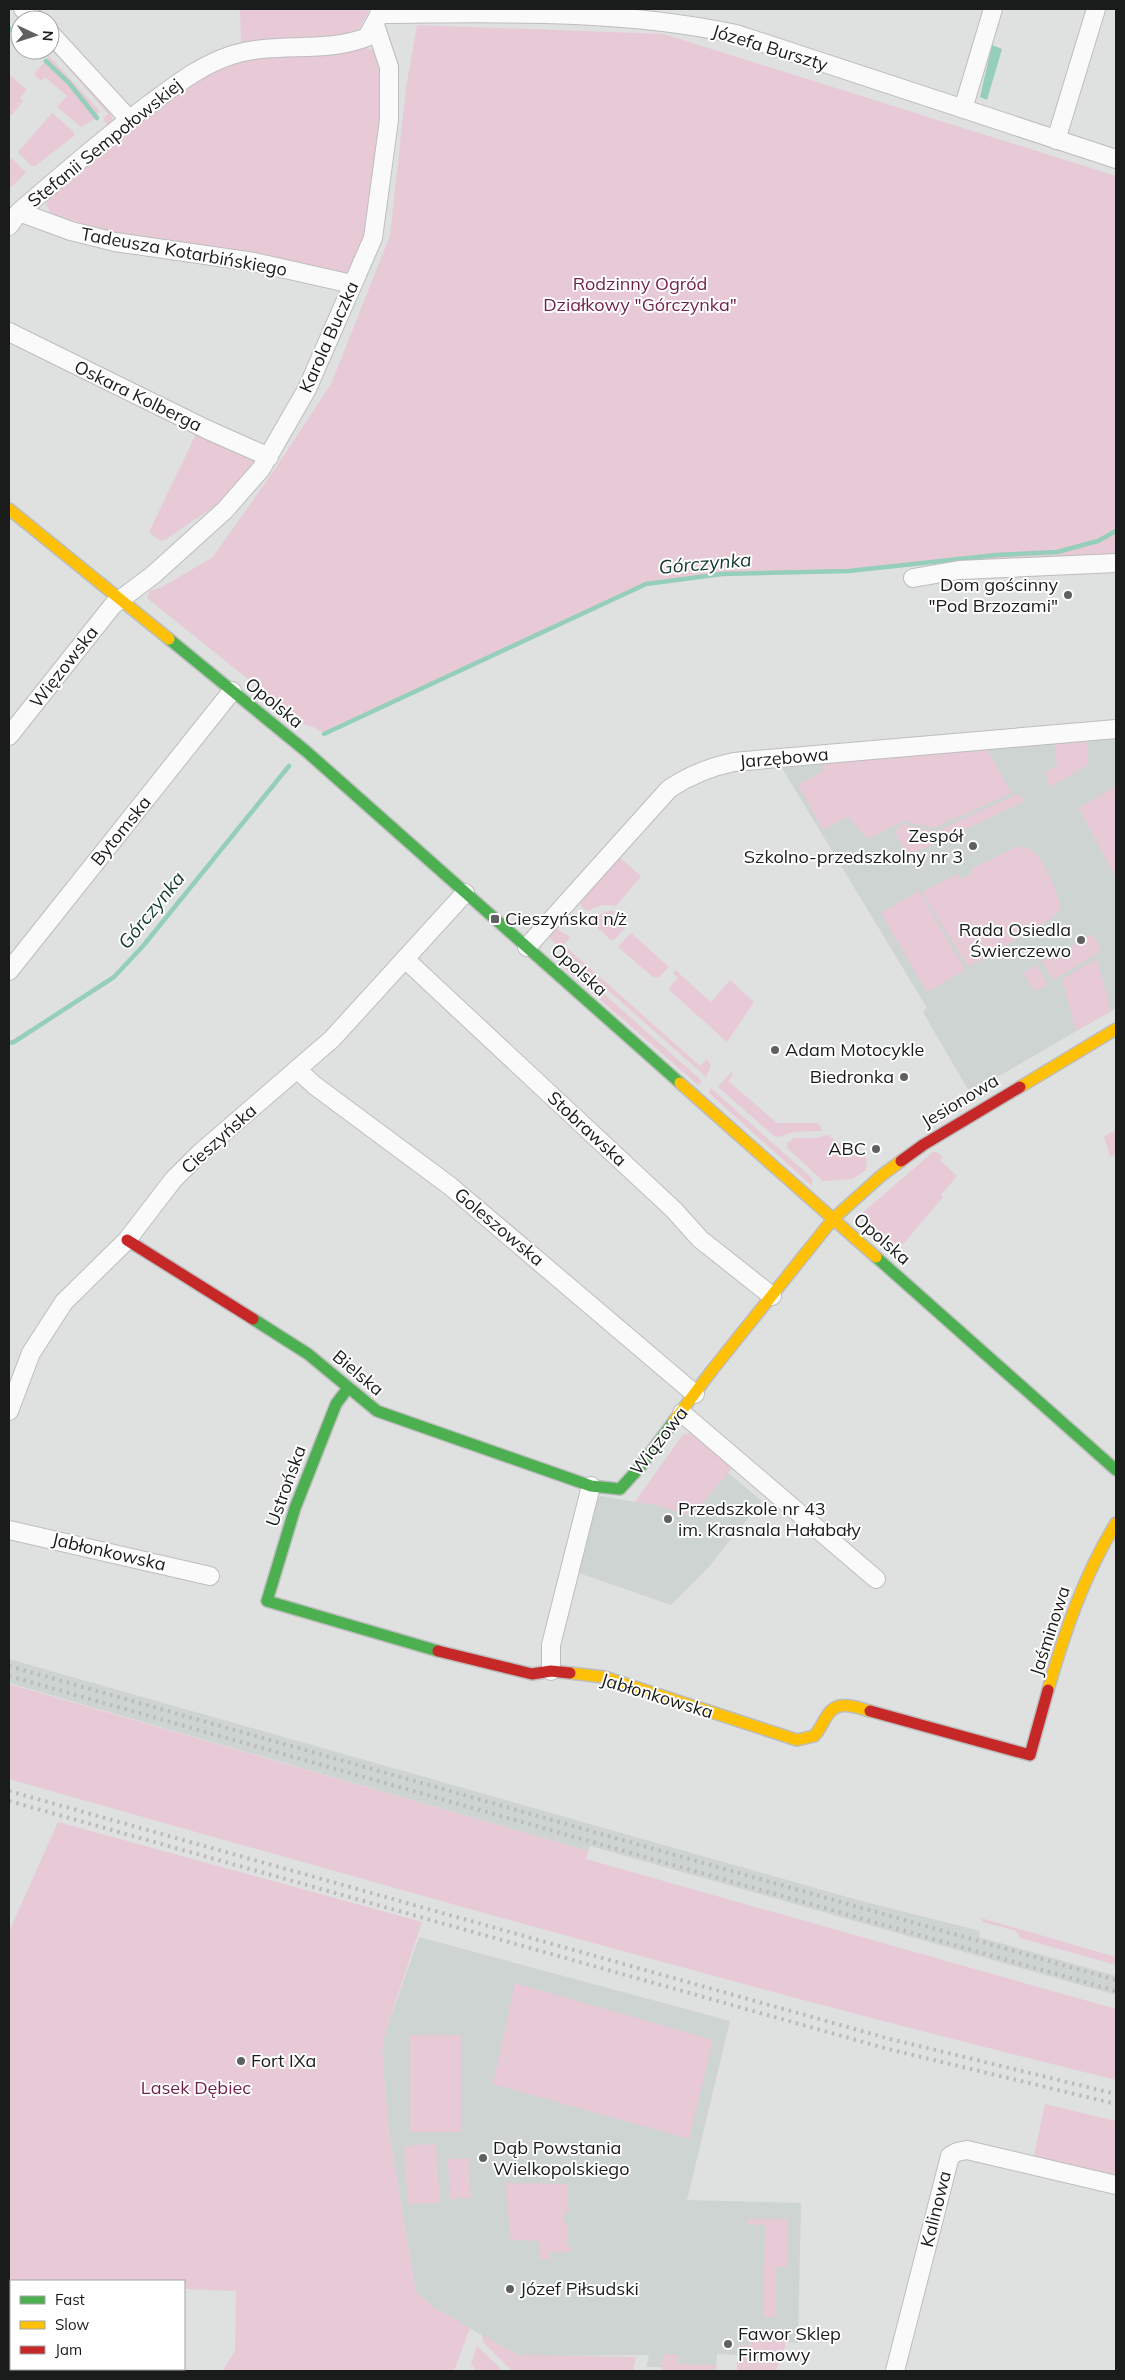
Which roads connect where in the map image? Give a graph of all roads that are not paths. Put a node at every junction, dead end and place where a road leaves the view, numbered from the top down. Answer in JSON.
{"nodes":[{"id":1,"x":993,"y":9,"type":"edge"},
{"id":2,"x":1096,"y":9,"type":"edge"},
{"id":3,"x":378,"y":16,"type":"edge"},
{"id":4,"x":60,"y":44,"type":"edge"},
{"id":5,"x":963,"y":109,"type":"junction"},
{"id":6,"x":129,"y":119,"type":"junction"},
{"id":7,"x":1056,"y":140,"type":"junction"},
{"id":8,"x":1116,"y":159,"type":"edge"},
{"id":9,"x":14,"y":219,"type":"edge"},
{"id":10,"x":352,"y":284,"type":"junction"},
{"id":11,"x":9,"y":332,"type":"edge"},
{"id":12,"x":268,"y":457,"type":"junction"},
{"id":13,"x":9,"y":509,"type":"edge"},
{"id":14,"x":1116,"y":563,"type":"edge"},
{"id":15,"x":913,"y":578,"type":"dead end"},
{"id":16,"x":121,"y":600,"type":"junction"},
{"id":17,"x":232,"y":691,"type":"junction"},
{"id":18,"x":1116,"y":729,"type":"edge"},
{"id":19,"x":9,"y":736,"type":"edge"},
{"id":20,"x":465,"y":893,"type":"junction"},
{"id":21,"x":527,"y":947,"type":"junction"},
{"id":22,"x":405,"y":959,"type":"junction"},
{"id":23,"x":9,"y":971,"type":"edge"},
{"id":24,"x":1116,"y":1029,"type":"edge"},
{"id":25,"x":297,"y":1069,"type":"junction"},
{"id":26,"x":833,"y":1219,"type":"junction"},
{"id":27,"x":127,"y":1240,"type":"junction"},
{"id":28,"x":772,"y":1296,"type":"junction"},
{"id":29,"x":348,"y":1388,"type":"junction"},
{"id":30,"x":695,"y":1394,"type":"junction"},
{"id":31,"x":9,"y":1411,"type":"edge"},
{"id":32,"x":682,"y":1413,"type":"junction"},
{"id":33,"x":1116,"y":1470,"type":"edge"},
{"id":34,"x":591,"y":1486,"type":"junction"},
{"id":35,"x":1116,"y":1523,"type":"edge"},
{"id":36,"x":9,"y":1530,"type":"edge"},
{"id":37,"x":210,"y":1576,"type":"dead end"},
{"id":38,"x":876,"y":1579,"type":"dead end"},
{"id":39,"x":267,"y":1601,"type":"joint"},
{"id":40,"x":551,"y":1671,"type":"junction"},
{"id":41,"x":1030,"y":1755,"type":"joint"},
{"id":42,"x":1116,"y":2185,"type":"edge"},
{"id":43,"x":895,"y":2371,"type":"edge"}],
"edges":[{"from":1,"to":5,"type":"street"},
{"from":2,"to":7,"type":"street"},
{"from":3,"to":5,"type":"street","name":"Józefa Burszty"},
{"from":3,"to":6,"type":"street","name":"Stefanii Sempołowskiej"},
{"from":3,"to":10,"type":"street","name":"Karola Buczka"},
{"from":4,"to":6,"type":"street"},
{"from":5,"to":7,"type":"street","name":"Józefa Burszty"},
{"from":6,"to":9,"type":"street","name":"Stefanii Sempołowskiej"},
{"from":7,"to":8,"type":"street","name":"Józefa Burszty"},
{"from":9,"to":10,"type":"street","name":"Tadeusza Kotarbińskiego"},
{"from":10,"to":12,"type":"street","name":"Karola Buczka"},
{"from":11,"to":12,"type":"street","name":"Oskara Kolberga"},
{"from":12,"to":16,"type":"street","name":"Karola Buczka"},
{"from":13,"to":16,"type":"street","name":"Opolska"},
{"from":14,"to":15,"type":"street"},
{"from":16,"to":17,"type":"street","name":"Opolska"},
{"from":16,"to":19,"type":"street","name":"Więzowska"},
{"from":17,"to":20,"type":"street","name":"Opolska"},
{"from":17,"to":23,"type":"street","name":"Bytomska"},
{"from":18,"to":21,"type":"street","name":"Jarzębowa"},
{"from":20,"to":21,"type":"street","name":"Opolska"},
{"from":20,"to":22,"type":"street","name":"Cieszyńska"},
{"from":21,"to":26,"type":"street","name":"Opolska"},
{"from":22,"to":25,"type":"street","name":"Cieszyńska"},
{"from":22,"to":28,"type":"street","name":"Stobrawska"},
{"from":24,"to":26,"type":"street","name":"Jesionowa"},
{"from":25,"to":27,"type":"street","name":"Cieszyńska"},
{"from":25,"to":30,"type":"street","name":"Goleszowska"},
{"from":26,"to":28,"type":"street","name":"Wiązowa"},
{"from":26,"to":33,"type":"street","name":"Opolska"},
{"from":27,"to":29,"type":"street","name":"Bielska"},
{"from":27,"to":31,"type":"street","name":"Cieszyńska"},
{"from":28,"to":30,"type":"street","name":"Wiązowa"},
{"from":29,"to":34,"type":"street","name":"Bielska"},
{"from":29,"to":39,"type":"street","name":"Ustrońska"},
{"from":30,"to":32,"type":"street","name":"Wiązowa"},
{"from":32,"to":34,"type":"street","name":"Wiązowa"},
{"from":32,"to":38,"type":"street"},
{"from":34,"to":40,"type":"street"},
{"from":35,"to":41,"type":"street","name":"Jaśminowa"},
{"from":36,"to":37,"type":"street","name":"Jabłonkowska"},
{"from":39,"to":40,"type":"street","name":"Jabłonkowska"},
{"from":40,"to":41,"type":"street","name":"Jabłonkowska"},
{"from":42,"to":43,"type":"street","name":"Kalinowa"}]}
